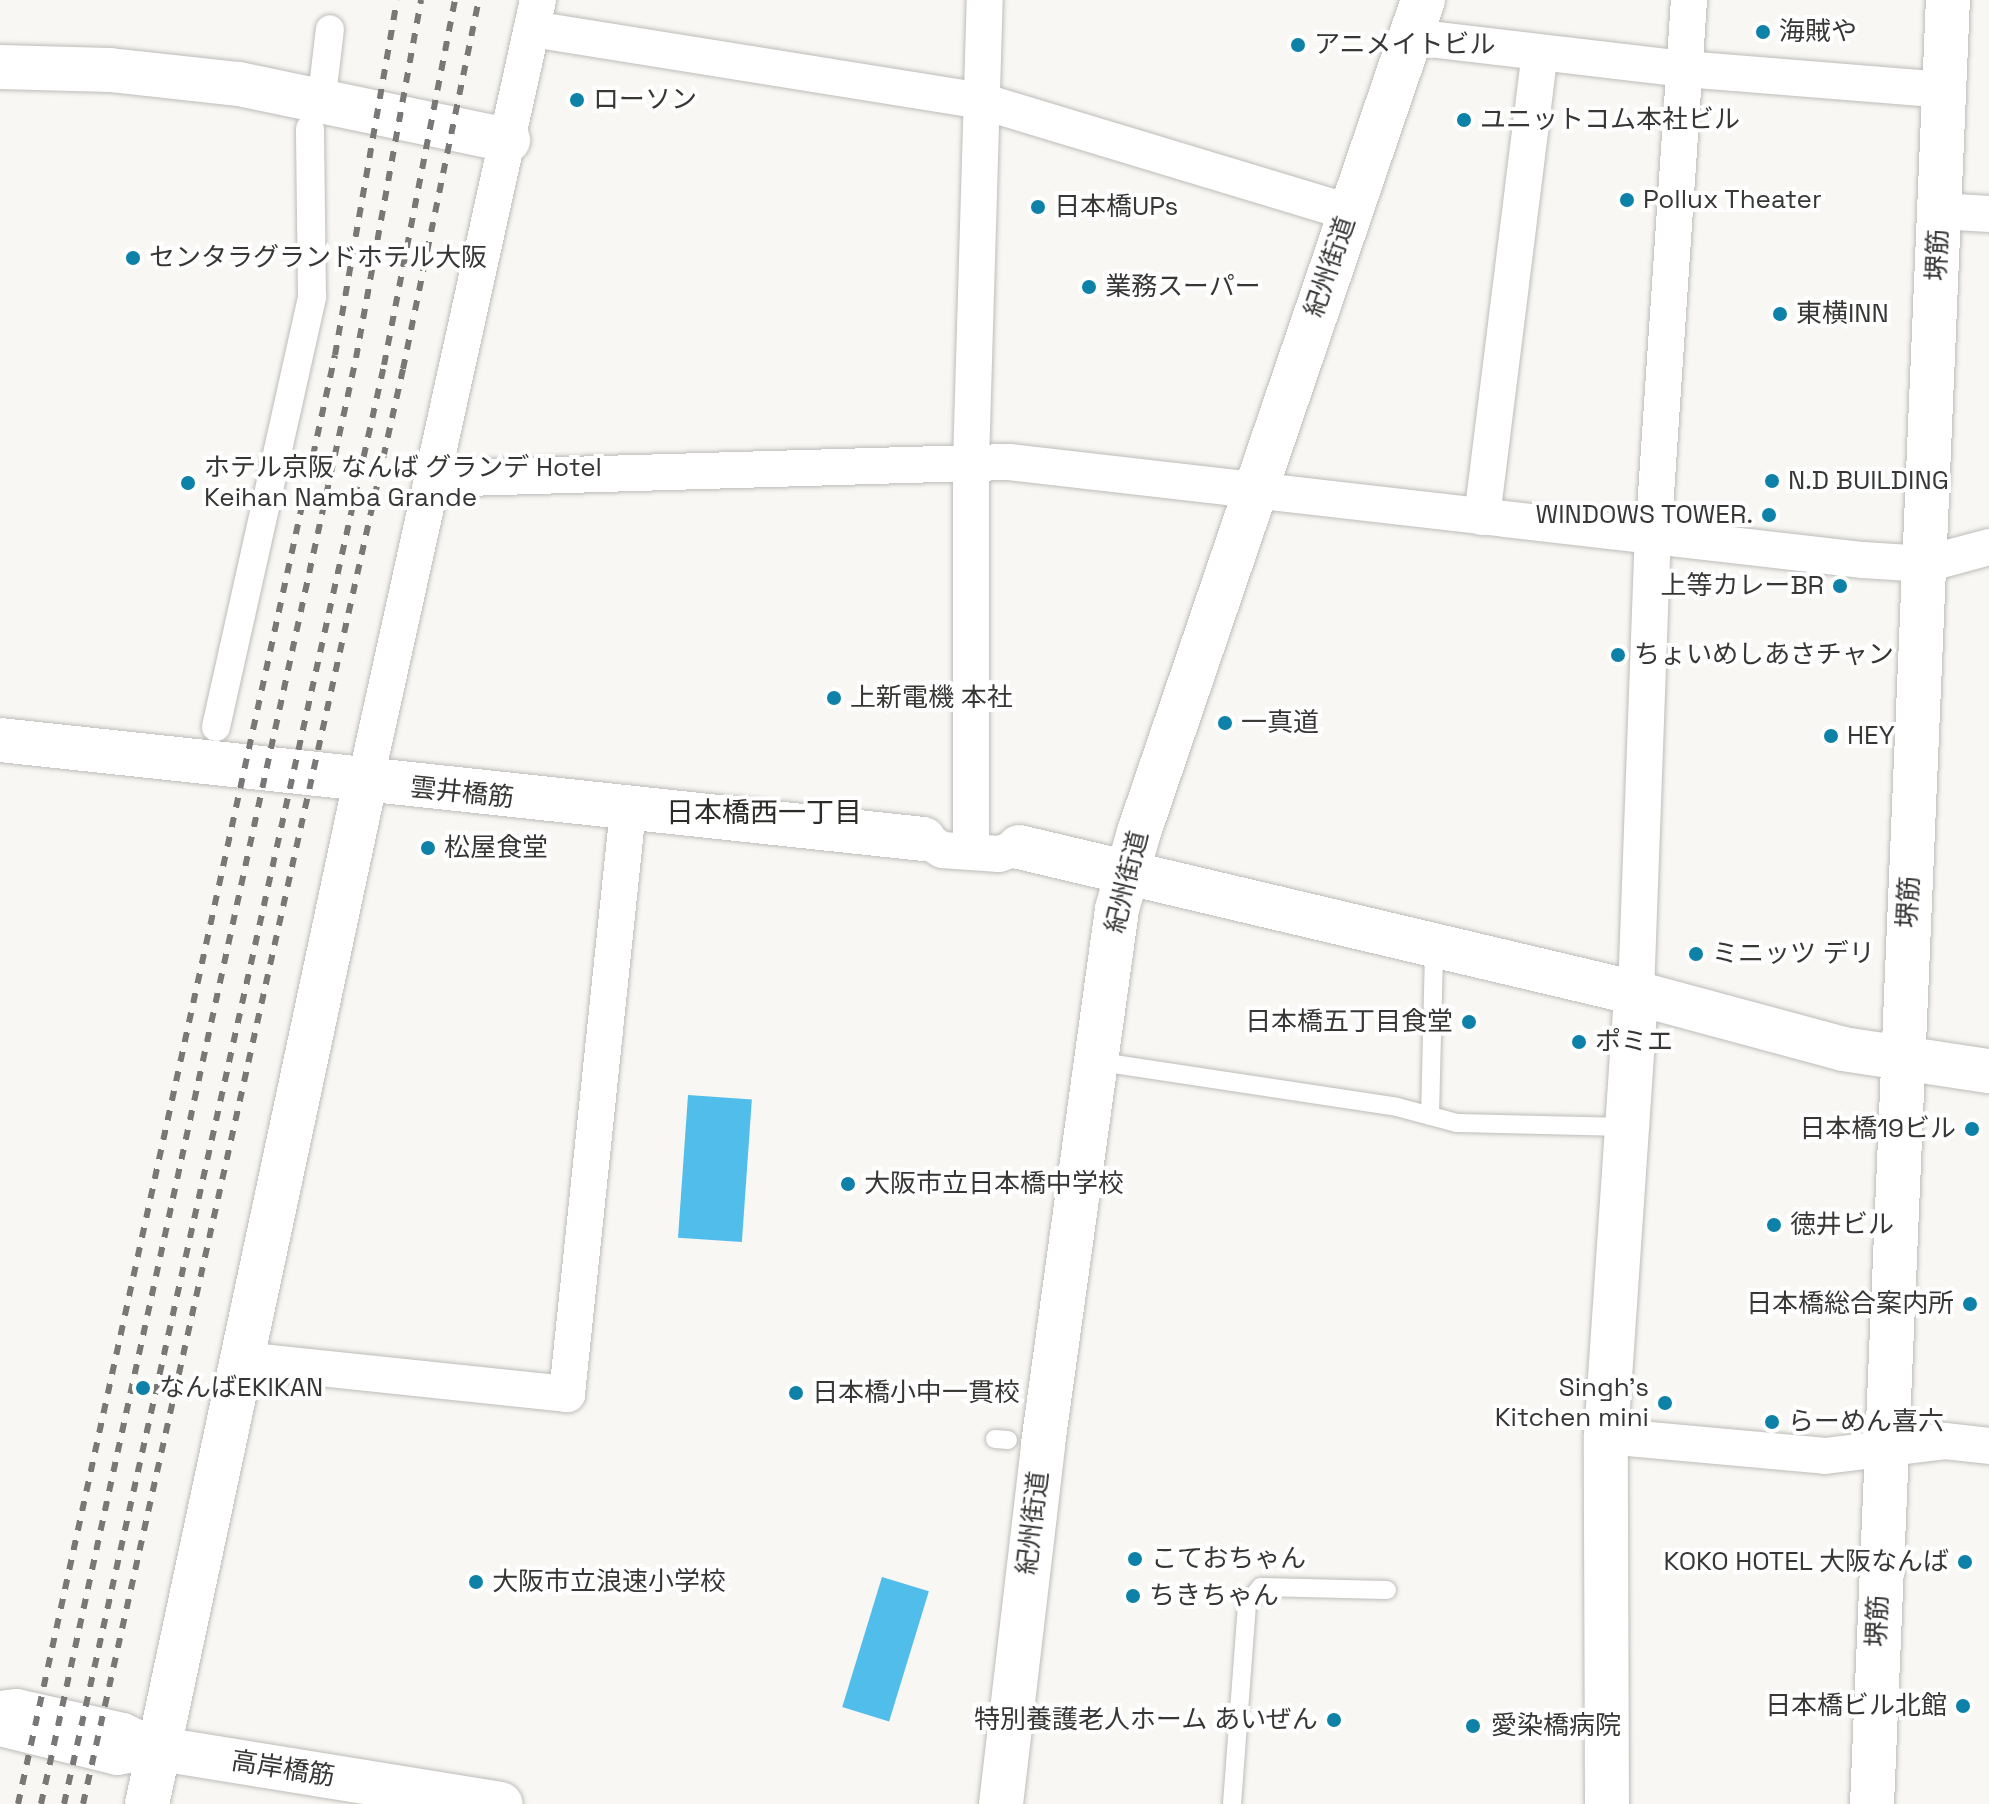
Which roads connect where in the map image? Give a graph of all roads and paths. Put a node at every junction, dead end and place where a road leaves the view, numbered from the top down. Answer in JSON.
{"nodes":[{"id":1,"x":985,"y":0,"type":"edge"},
{"id":2,"x":1689,"y":0,"type":"edge"},
{"id":3,"x":1948,"y":0,"type":"edge"},
{"id":4,"x":535,"y":15,"type":"edge"},
{"id":5,"x":1418,"y":19,"type":"edge"},
{"id":6,"x":330,"y":29,"type":"dead end"},
{"id":7,"x":1540,"y":53,"type":"junction"},
{"id":8,"x":0,"y":67,"type":"edge"},
{"id":9,"x":1684,"y":69,"type":"junction"},
{"id":10,"x":324,"y":79,"type":"dead end"},
{"id":11,"x":1944,"y":90,"type":"junction"},
{"id":12,"x":981,"y":101,"type":"junction"},
{"id":13,"x":310,"y":129,"type":"dead end"},
{"id":14,"x":508,"y":140,"type":"junction"},
{"id":15,"x":1939,"y":211,"type":"junction"},
{"id":16,"x":1349,"y":212,"type":"junction"},
{"id":17,"x":1989,"y":214,"type":"edge"},
{"id":18,"x":971,"y":462,"type":"junction"},
{"id":19,"x":432,"y":479,"type":"junction"},
{"id":20,"x":1253,"y":491,"type":"junction"},
{"id":21,"x":1482,"y":517,"type":"junction"},
{"id":22,"x":1653,"y":539,"type":"junction"},
{"id":23,"x":1989,"y":547,"type":"edge"},
{"id":24,"x":1926,"y":564,"type":"junction"},
{"id":25,"x":216,"y":727,"type":"dead end"},
{"id":26,"x":0,"y":740,"type":"edge"},
{"id":27,"x":365,"y":783,"type":"junction"},
{"id":28,"x":628,"y":810,"type":"junction"},
{"id":29,"x":971,"y":834,"type":"junction"},
{"id":30,"x":924,"y":839,"type":"junction"},
{"id":31,"x":1019,"y":847,"type":"junction"},
{"id":32,"x":1127,"y":870,"type":"junction"},
{"id":33,"x":1434,"y":948,"type":"junction"},
{"id":34,"x":1636,"y":993,"type":"junction"},
{"id":35,"x":1903,"y":1055,"type":"junction"},
{"id":36,"x":1094,"y":1061,"type":"junction"},
{"id":37,"x":1989,"y":1071,"type":"edge"},
{"id":38,"x":1430,"y":1116,"type":"junction"},
{"id":39,"x":1626,"y":1127,"type":"junction"},
{"id":40,"x":243,"y":1360,"type":"junction"},
{"id":41,"x":1606,"y":1436,"type":"junction"},
{"id":42,"x":1989,"y":1446,"type":"edge"},
{"id":43,"x":1884,"y":1447,"type":"junction"},
{"id":44,"x":1387,"y":1590,"type":"dead end"},
{"id":45,"x":0,"y":1709,"type":"edge"},
{"id":46,"x":0,"y":1728,"type":"edge"},
{"id":47,"x":161,"y":1749,"type":"junction"},
{"id":48,"x":147,"y":1804,"type":"edge"},
{"id":49,"x":501,"y":1804,"type":"edge"},
{"id":50,"x":1001,"y":1804,"type":"edge"},
{"id":51,"x":1232,"y":1804,"type":"edge"},
{"id":52,"x":1607,"y":1804,"type":"edge"},
{"id":53,"x":1872,"y":1804,"type":"edge"}],
"edges":[{"from":1,"to":12,"type":"street"},
{"from":2,"to":9,"type":"street"},
{"from":3,"to":11,"type":"street","name":"堺筋"},
{"from":4,"to":12,"type":"street"},
{"from":4,"to":14,"type":"street"},
{"from":5,"to":7,"type":"street"},
{"from":5,"to":16,"type":"street","name":"紀州街道"},
{"from":6,"to":10,"type":"street"},
{"from":7,"to":9,"type":"street"},
{"from":7,"to":21,"type":"street"},
{"from":8,"to":14,"type":"street"},
{"from":9,"to":11,"type":"street"},
{"from":9,"to":22,"type":"street"},
{"from":11,"to":15,"type":"street","name":"堺筋"},
{"from":12,"to":16,"type":"street"},
{"from":12,"to":18,"type":"street"},
{"from":13,"to":25,"type":"street"},
{"from":14,"to":19,"type":"street"},
{"from":15,"to":17,"type":"street"},
{"from":15,"to":24,"type":"street","name":"堺筋"},
{"from":16,"to":20,"type":"street","name":"紀州街道"},
{"from":18,"to":19,"type":"street"},
{"from":18,"to":20,"type":"street"},
{"from":18,"to":29,"type":"street"},
{"from":19,"to":27,"type":"street"},
{"from":20,"to":21,"type":"street"},
{"from":20,"to":32,"type":"street","name":"紀州街道"},
{"from":21,"to":22,"type":"street"},
{"from":22,"to":24,"type":"street"},
{"from":22,"to":34,"type":"street"},
{"from":23,"to":24,"type":"street"},
{"from":24,"to":35,"type":"street","name":"堺筋"},
{"from":26,"to":27,"type":"street","name":"雲井橋筋"},
{"from":27,"to":28,"type":"street","name":"雲井橋筋"},
{"from":27,"to":40,"type":"street"},
{"from":28,"to":30,"type":"street","name":"雲井橋筋"},
{"from":28,"to":40,"type":"street"},
{"from":29,"to":30,"type":"street"},
{"from":29,"to":31,"type":"street"},
{"from":30,"to":31,"type":"street"},
{"from":31,"to":32,"type":"street"},
{"from":32,"to":33,"type":"street"},
{"from":32,"to":36,"type":"street","name":"紀州街道"},
{"from":33,"to":34,"type":"street"},
{"from":33,"to":38,"type":"lane"},
{"from":34,"to":35,"type":"street"},
{"from":34,"to":39,"type":"street"},
{"from":35,"to":37,"type":"street"},
{"from":35,"to":43,"type":"street","name":"堺筋"},
{"from":36,"to":38,"type":"lane"},
{"from":36,"to":50,"type":"street","name":"紀州街道"},
{"from":38,"to":39,"type":"lane"},
{"from":39,"to":41,"type":"street"},
{"from":40,"to":47,"type":"street"},
{"from":41,"to":43,"type":"street"},
{"from":41,"to":52,"type":"street"},
{"from":42,"to":43,"type":"street"},
{"from":43,"to":53,"type":"street","name":"堺筋"},
{"from":44,"to":51,"type":"lane"},
{"from":45,"to":47,"type":"street"},
{"from":46,"to":47,"type":"street"},
{"from":47,"to":48,"type":"street"},
{"from":47,"to":49,"type":"street","name":"高岸橋筋"}]}
